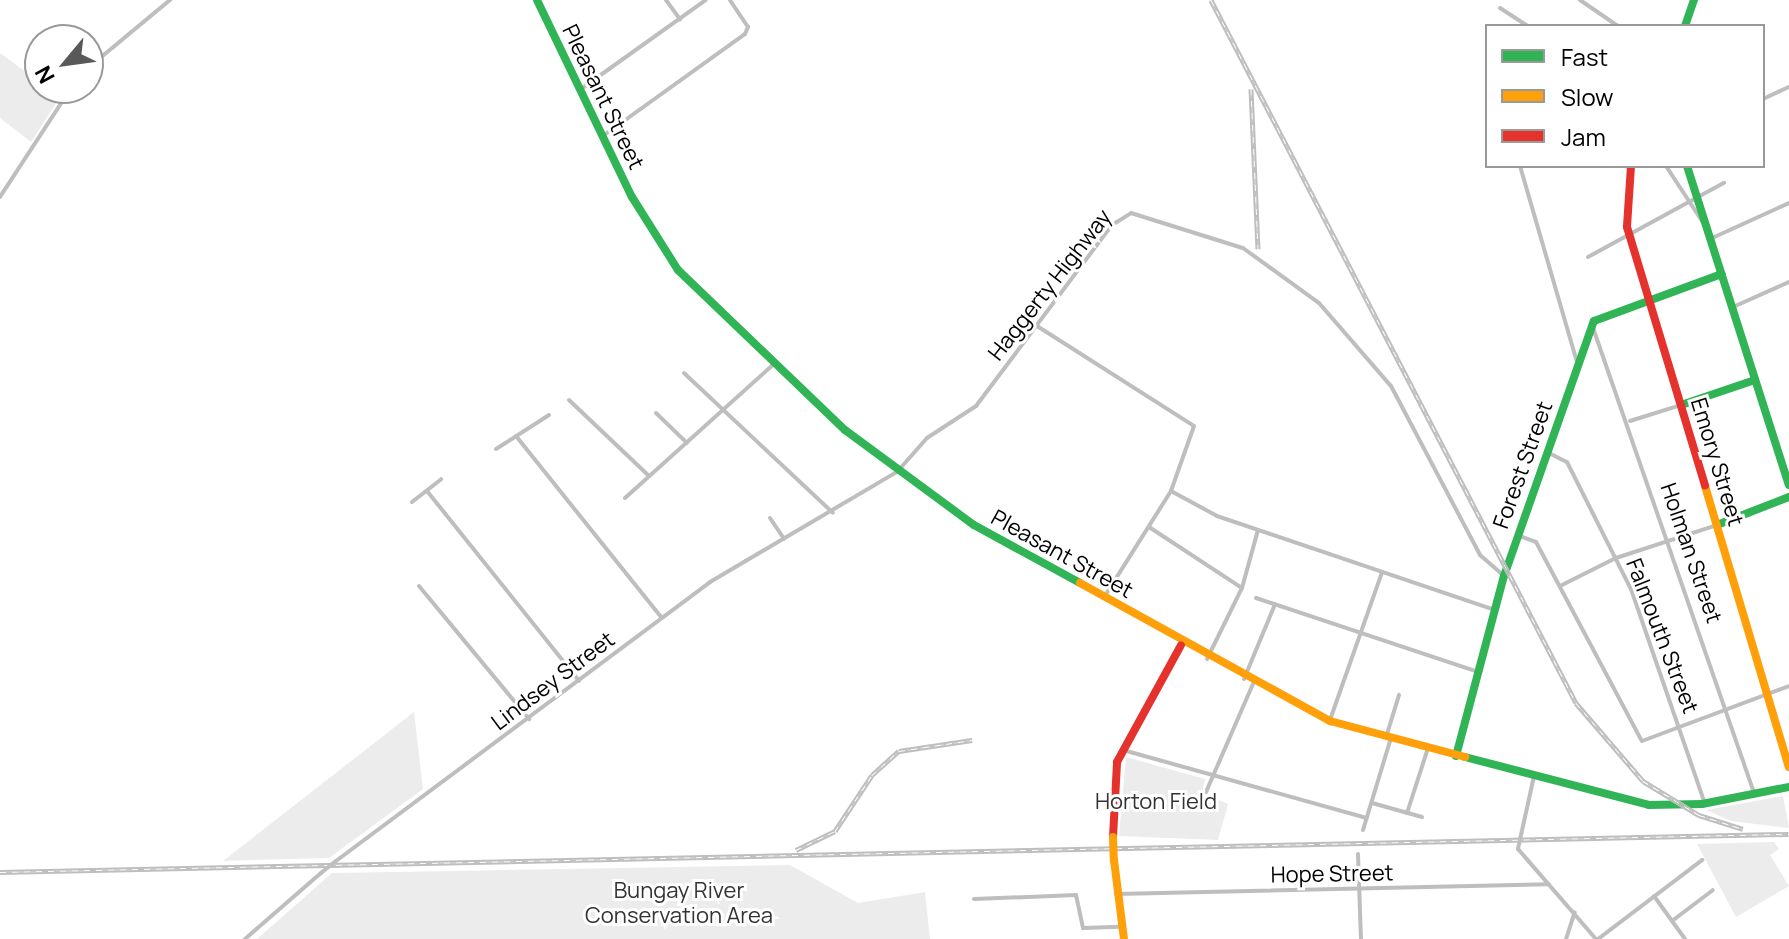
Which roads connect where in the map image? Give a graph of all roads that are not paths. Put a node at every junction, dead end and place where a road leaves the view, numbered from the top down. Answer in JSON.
{"nodes":[{"id":1,"x":170,"y":0,"type":"edge"},
{"id":2,"x":537,"y":0,"type":"edge"},
{"id":3,"x":666,"y":0,"type":"edge"},
{"id":4,"x":706,"y":0,"type":"edge"},
{"id":5,"x":730,"y":0,"type":"edge"},
{"id":6,"x":1580,"y":0,"type":"edge"},
{"id":7,"x":1694,"y":0,"type":"edge"},
{"id":8,"x":1500,"y":8,"type":"dead end"},
{"id":9,"x":680,"y":19,"type":"junction"},
{"id":10,"x":1525,"y":24,"type":"edge"},
{"id":11,"x":1615,"y":24,"type":"edge"},
{"id":12,"x":1686,"y":24,"type":"edge"},
{"id":13,"x":104,"y":55,"type":"edge"},
{"id":14,"x":1789,"y":87,"type":"edge"},
{"id":15,"x":578,"y":91,"type":"junction"},
{"id":16,"x":1765,"y":98,"type":"edge"},
{"id":17,"x":61,"y":104,"type":"edge"},
{"id":18,"x":601,"y":137,"type":"junction"},
{"id":19,"x":1521,"y":168,"type":"edge"},
{"id":20,"x":1631,"y":168,"type":"edge"},
{"id":21,"x":1667,"y":168,"type":"edge"},
{"id":22,"x":1688,"y":168,"type":"edge"},
{"id":23,"x":1724,"y":183,"type":"dead end"},
{"id":24,"x":1696,"y":195,"type":"junction"},
{"id":25,"x":0,"y":197,"type":"edge"},
{"id":26,"x":1789,"y":203,"type":"edge"},
{"id":27,"x":1687,"y":204,"type":"junction"},
{"id":28,"x":1706,"y":226,"type":"junction"},
{"id":29,"x":1629,"y":235,"type":"junction"},
{"id":30,"x":1710,"y":239,"type":"junction"},
{"id":31,"x":1588,"y":257,"type":"dead end"},
{"id":32,"x":1722,"y":274,"type":"junction"},
{"id":33,"x":1789,"y":282,"type":"edge"},
{"id":34,"x":1649,"y":299,"type":"junction"},
{"id":35,"x":1732,"y":307,"type":"junction"},
{"id":36,"x":1592,"y":325,"type":"junction"},
{"id":37,"x":1037,"y":326,"type":"junction"},
{"id":38,"x":774,"y":364,"type":"junction"},
{"id":39,"x":1578,"y":365,"type":"junction"},
{"id":40,"x":684,"y":373,"type":"dead end"},
{"id":41,"x":1755,"y":380,"type":"junction"},
{"id":42,"x":569,"y":400,"type":"dead end"},
{"id":43,"x":1681,"y":405,"type":"junction"},
{"id":44,"x":723,"y":410,"type":"junction"},
{"id":45,"x":656,"y":413,"type":"dead end"},
{"id":46,"x":549,"y":415,"type":"dead end"},
{"id":47,"x":1629,"y":422,"type":"junction"},
{"id":48,"x":516,"y":436,"type":"junction"},
{"id":49,"x":687,"y":443,"type":"junction"},
{"id":50,"x":496,"y":449,"type":"dead end"},
{"id":51,"x":1547,"y":452,"type":"junction"},
{"id":52,"x":897,"y":472,"type":"junction"},
{"id":53,"x":649,"y":476,"type":"junction"},
{"id":54,"x":441,"y":479,"type":"dead end"},
{"id":55,"x":1789,"y":485,"type":"edge"},
{"id":56,"x":427,"y":491,"type":"junction"},
{"id":57,"x":1171,"y":491,"type":"junction"},
{"id":58,"x":1789,"y":497,"type":"edge"},
{"id":59,"x":625,"y":498,"type":"dead end"},
{"id":60,"x":412,"y":502,"type":"dead end"},
{"id":61,"x":833,"y":513,"type":"junction"},
{"id":62,"x":770,"y":518,"type":"dead end"},
{"id":63,"x":1717,"y":525,"type":"junction"},
{"id":64,"x":1149,"y":527,"type":"junction"},
{"id":65,"x":1258,"y":530,"type":"junction"},
{"id":66,"x":1517,"y":535,"type":"junction"},
{"id":67,"x":784,"y":539,"type":"junction"},
{"id":68,"x":1669,"y":541,"type":"junction"},
{"id":69,"x":1616,"y":558,"type":"junction"},
{"id":70,"x":1382,"y":572,"type":"junction"},
{"id":71,"x":1504,"y":576,"type":"junction"},
{"id":72,"x":419,"y":586,"type":"dead end"},
{"id":73,"x":1560,"y":586,"type":"junction"},
{"id":74,"x":1242,"y":588,"type":"junction"},
{"id":75,"x":1105,"y":596,"type":"junction"},
{"id":76,"x":1256,"y":598,"type":"dead end"},
{"id":77,"x":1275,"y":604,"type":"junction"},
{"id":78,"x":1494,"y":610,"type":"junction"},
{"id":79,"x":662,"y":618,"type":"junction"},
{"id":80,"x":1361,"y":634,"type":"junction"},
{"id":81,"x":1181,"y":645,"type":"junction"},
{"id":82,"x":1207,"y":659,"type":"junction"},
{"id":83,"x":1478,"y":672,"type":"junction"},
{"id":84,"x":579,"y":681,"type":"junction"},
{"id":85,"x":1248,"y":681,"type":"junction"},
{"id":86,"x":1789,"y":686,"type":"edge"},
{"id":87,"x":1767,"y":692,"type":"junction"},
{"id":88,"x":1399,"y":695,"type":"dead end"},
{"id":89,"x":1726,"y":708,"type":"junction"},
{"id":90,"x":529,"y":719,"type":"junction"},
{"id":91,"x":1330,"y":721,"type":"junction"},
{"id":92,"x":1679,"y":726,"type":"junction"},
{"id":93,"x":1389,"y":737,"type":"junction"},
{"id":94,"x":1428,"y":748,"type":"junction"},
{"id":95,"x":1121,"y":749,"type":"junction"},
{"id":96,"x":1456,"y":756,"type":"junction"},
{"id":97,"x":1789,"y":767,"type":"edge"},
{"id":98,"x":1212,"y":776,"type":"junction"},
{"id":99,"x":1534,"y":776,"type":"junction"},
{"id":100,"x":1789,"y":787,"type":"edge"},
{"id":101,"x":1770,"y":791,"type":"junction"},
{"id":102,"x":1206,"y":792,"type":"dead end"},
{"id":103,"x":1755,"y":794,"type":"junction"},
{"id":104,"x":1789,"y":795,"type":"edge"},
{"id":105,"x":1372,"y":803,"type":"junction"},
{"id":106,"x":1705,"y":804,"type":"junction"},
{"id":107,"x":1407,"y":813,"type":"junction"},
{"id":108,"x":1422,"y":817,"type":"dead end"},
{"id":109,"x":1367,"y":818,"type":"junction"},
{"id":110,"x":1363,"y":830,"type":"dead end"},
{"id":111,"x":1358,"y":854,"type":"dead end"},
{"id":112,"x":1702,"y":860,"type":"dead end"},
{"id":113,"x":1549,"y":884,"type":"junction"},
{"id":114,"x":1359,"y":889,"type":"junction"},
{"id":115,"x":1713,"y":890,"type":"dead end"},
{"id":116,"x":1116,"y":894,"type":"junction"},
{"id":117,"x":1654,"y":896,"type":"junction"},
{"id":118,"x":974,"y":899,"type":"dead end"},
{"id":119,"x":1575,"y":912,"type":"junction"},
{"id":120,"x":1672,"y":921,"type":"junction"},
{"id":121,"x":1120,"y":927,"type":"junction"},
{"id":122,"x":245,"y":939,"type":"edge"},
{"id":123,"x":1124,"y":939,"type":"edge"},
{"id":124,"x":1361,"y":939,"type":"edge"},
{"id":125,"x":1566,"y":939,"type":"edge"},
{"id":126,"x":1597,"y":939,"type":"edge"},
{"id":127,"x":1685,"y":939,"type":"edge"}],
"edges":[{"from":1,"to":13,"type":"street"},
{"from":2,"to":15,"type":"main road","name":"Pleasant Street"},
{"from":3,"to":9,"type":"street"},
{"from":4,"to":9,"type":"street"},
{"from":5,"to":18,"type":"street"},
{"from":6,"to":11,"type":"street"},
{"from":7,"to":12,"type":"main road"},
{"from":8,"to":10,"type":"street"},
{"from":9,"to":15,"type":"street"},
{"from":14,"to":16,"type":"street"},
{"from":15,"to":18,"type":"main road","name":"Pleasant Street"},
{"from":17,"to":25,"type":"street"},
{"from":18,"to":38,"type":"main road","name":"Pleasant Street"},
{"from":19,"to":39,"type":"street"},
{"from":20,"to":29,"type":"main road","name":"Emory Street"},
{"from":21,"to":27,"type":"street"},
{"from":22,"to":24,"type":"main road"},
{"from":23,"to":24,"type":"street"},
{"from":24,"to":27,"type":"street"},
{"from":24,"to":28,"type":"main road"},
{"from":26,"to":30,"type":"street"},
{"from":27,"to":28,"type":"street"},
{"from":27,"to":29,"type":"street"},
{"from":28,"to":30,"type":"main road"},
{"from":29,"to":31,"type":"street"},
{"from":29,"to":34,"type":"main road","name":"Emory Street"},
{"from":30,"to":32,"type":"main road"},
{"from":32,"to":34,"type":"main road"},
{"from":32,"to":35,"type":"main road"},
{"from":33,"to":35,"type":"street"},
{"from":34,"to":36,"type":"main road"},
{"from":34,"to":43,"type":"main road","name":"Emory Street"},
{"from":35,"to":41,"type":"main road"},
{"from":36,"to":39,"type":"main road","name":"Forest Street"},
{"from":36,"to":47,"type":"street","name":"Holman Street"},
{"from":37,"to":52,"type":"street","name":"Haggerty Highway"},
{"from":37,"to":57,"type":"street"},
{"from":37,"to":71,"type":"street","name":"Haggerty Highway"},
{"from":38,"to":44,"type":"street"},
{"from":38,"to":52,"type":"main road","name":"Pleasant Street"},
{"from":39,"to":51,"type":"main road","name":"Forest Street"},
{"from":40,"to":44,"type":"street"},
{"from":41,"to":43,"type":"main road"},
{"from":41,"to":55,"type":"main road"},
{"from":42,"to":53,"type":"street"},
{"from":43,"to":47,"type":"street"},
{"from":43,"to":63,"type":"main road","name":"Emory Street"},
{"from":44,"to":49,"type":"street"},
{"from":44,"to":61,"type":"street"},
{"from":45,"to":49,"type":"street"},
{"from":46,"to":48,"type":"street"},
{"from":47,"to":68,"type":"street","name":"Holman Street"},
{"from":48,"to":50,"type":"street"},
{"from":48,"to":79,"type":"street"},
{"from":49,"to":53,"type":"street"},
{"from":51,"to":66,"type":"main road","name":"Forest Street"},
{"from":51,"to":69,"type":"street","name":"Falmouth Street"},
{"from":52,"to":61,"type":"street","name":"Lindsey Street"},
{"from":52,"to":75,"type":"main road","name":"Pleasant Street"},
{"from":53,"to":59,"type":"street"},
{"from":54,"to":56,"type":"street"},
{"from":56,"to":60,"type":"street"},
{"from":56,"to":84,"type":"street"},
{"from":57,"to":64,"type":"street"},
{"from":57,"to":65,"type":"street"},
{"from":58,"to":63,"type":"main road"},
{"from":61,"to":67,"type":"street","name":"Lindsey Street"},
{"from":62,"to":67,"type":"street"},
{"from":63,"to":68,"type":"street"},
{"from":63,"to":87,"type":"main road","name":"Emory Street"},
{"from":64,"to":74,"type":"street"},
{"from":64,"to":75,"type":"street"},
{"from":65,"to":70,"type":"street"},
{"from":65,"to":74,"type":"street"},
{"from":66,"to":71,"type":"main road","name":"Forest Street"},
{"from":66,"to":73,"type":"street"},
{"from":67,"to":79,"type":"street","name":"Lindsey Street"},
{"from":68,"to":69,"type":"street"},
{"from":68,"to":89,"type":"street","name":"Holman Street"},
{"from":69,"to":73,"type":"street"},
{"from":69,"to":92,"type":"street","name":"Falmouth Street"},
{"from":70,"to":78,"type":"street"},
{"from":70,"to":80,"type":"street"},
{"from":71,"to":78,"type":"main road","name":"Forest Street"},
{"from":72,"to":90,"type":"street"},
{"from":73,"to":92,"type":"street"},
{"from":74,"to":82,"type":"street"},
{"from":75,"to":81,"type":"main road","name":"Pleasant Street"},
{"from":76,"to":77,"type":"street"},
{"from":77,"to":80,"type":"street"},
{"from":77,"to":85,"type":"street"},
{"from":78,"to":83,"type":"main road","name":"Forest Street"},
{"from":79,"to":84,"type":"street","name":"Lindsey Street"},
{"from":80,"to":83,"type":"street"},
{"from":80,"to":91,"type":"street"},
{"from":81,"to":82,"type":"main road","name":"Pleasant Street"},
{"from":81,"to":95,"type":"main road"},
{"from":82,"to":85,"type":"main road","name":"Pleasant Street"},
{"from":83,"to":96,"type":"main road","name":"Forest Street"},
{"from":84,"to":90,"type":"street","name":"Lindsey Street"},
{"from":85,"to":91,"type":"main road","name":"Pleasant Street"},
{"from":85,"to":98,"type":"street"},
{"from":86,"to":87,"type":"street"},
{"from":87,"to":89,"type":"street"},
{"from":87,"to":97,"type":"main road","name":"Emory Street"},
{"from":88,"to":93,"type":"street"},
{"from":89,"to":92,"type":"street"},
{"from":89,"to":103,"type":"street","name":"Holman Street"},
{"from":90,"to":122,"type":"street","name":"Lindsey Street","bridge":true},
{"from":91,"to":93,"type":"main road","name":"Pleasant Street"},
{"from":92,"to":106,"type":"street","name":"Falmouth Street"},
{"from":93,"to":94,"type":"main road","name":"Pleasant Street"},
{"from":93,"to":105,"type":"street"},
{"from":94,"to":96,"type":"main road","name":"Pleasant Street"},
{"from":94,"to":107,"type":"street"},
{"from":95,"to":98,"type":"street"},
{"from":95,"to":116,"type":"main road","bridge":true},
{"from":96,"to":99,"type":"main road","name":"Pleasant Street"},
{"from":98,"to":102,"type":"street"},
{"from":98,"to":109,"type":"street"},
{"from":99,"to":106,"type":"main road","name":"Pleasant Street"},
{"from":99,"to":113,"type":"street"},
{"from":100,"to":101,"type":"main road","name":"Pleasant Street"},
{"from":101,"to":103,"type":"main road","name":"Pleasant Street"},
{"from":101,"to":104,"type":"main road"},
{"from":103,"to":106,"type":"main road","name":"Pleasant Street"},
{"from":105,"to":107,"type":"street"},
{"from":105,"to":109,"type":"street"},
{"from":107,"to":108,"type":"street"},
{"from":109,"to":110,"type":"street"},
{"from":111,"to":114,"type":"street"},
{"from":112,"to":117,"type":"street"},
{"from":113,"to":114,"type":"street","name":"Hope Street"},
{"from":113,"to":119,"type":"street"},
{"from":114,"to":116,"type":"street","name":"Hope Street"},
{"from":114,"to":124,"type":"street"},
{"from":115,"to":120,"type":"street"},
{"from":116,"to":121,"type":"main road"},
{"from":117,"to":120,"type":"street"},
{"from":117,"to":126,"type":"street"},
{"from":118,"to":121,"type":"street"},
{"from":119,"to":125,"type":"street"},
{"from":119,"to":126,"type":"street"},
{"from":120,"to":127,"type":"street"},
{"from":121,"to":123,"type":"main road"}]}
